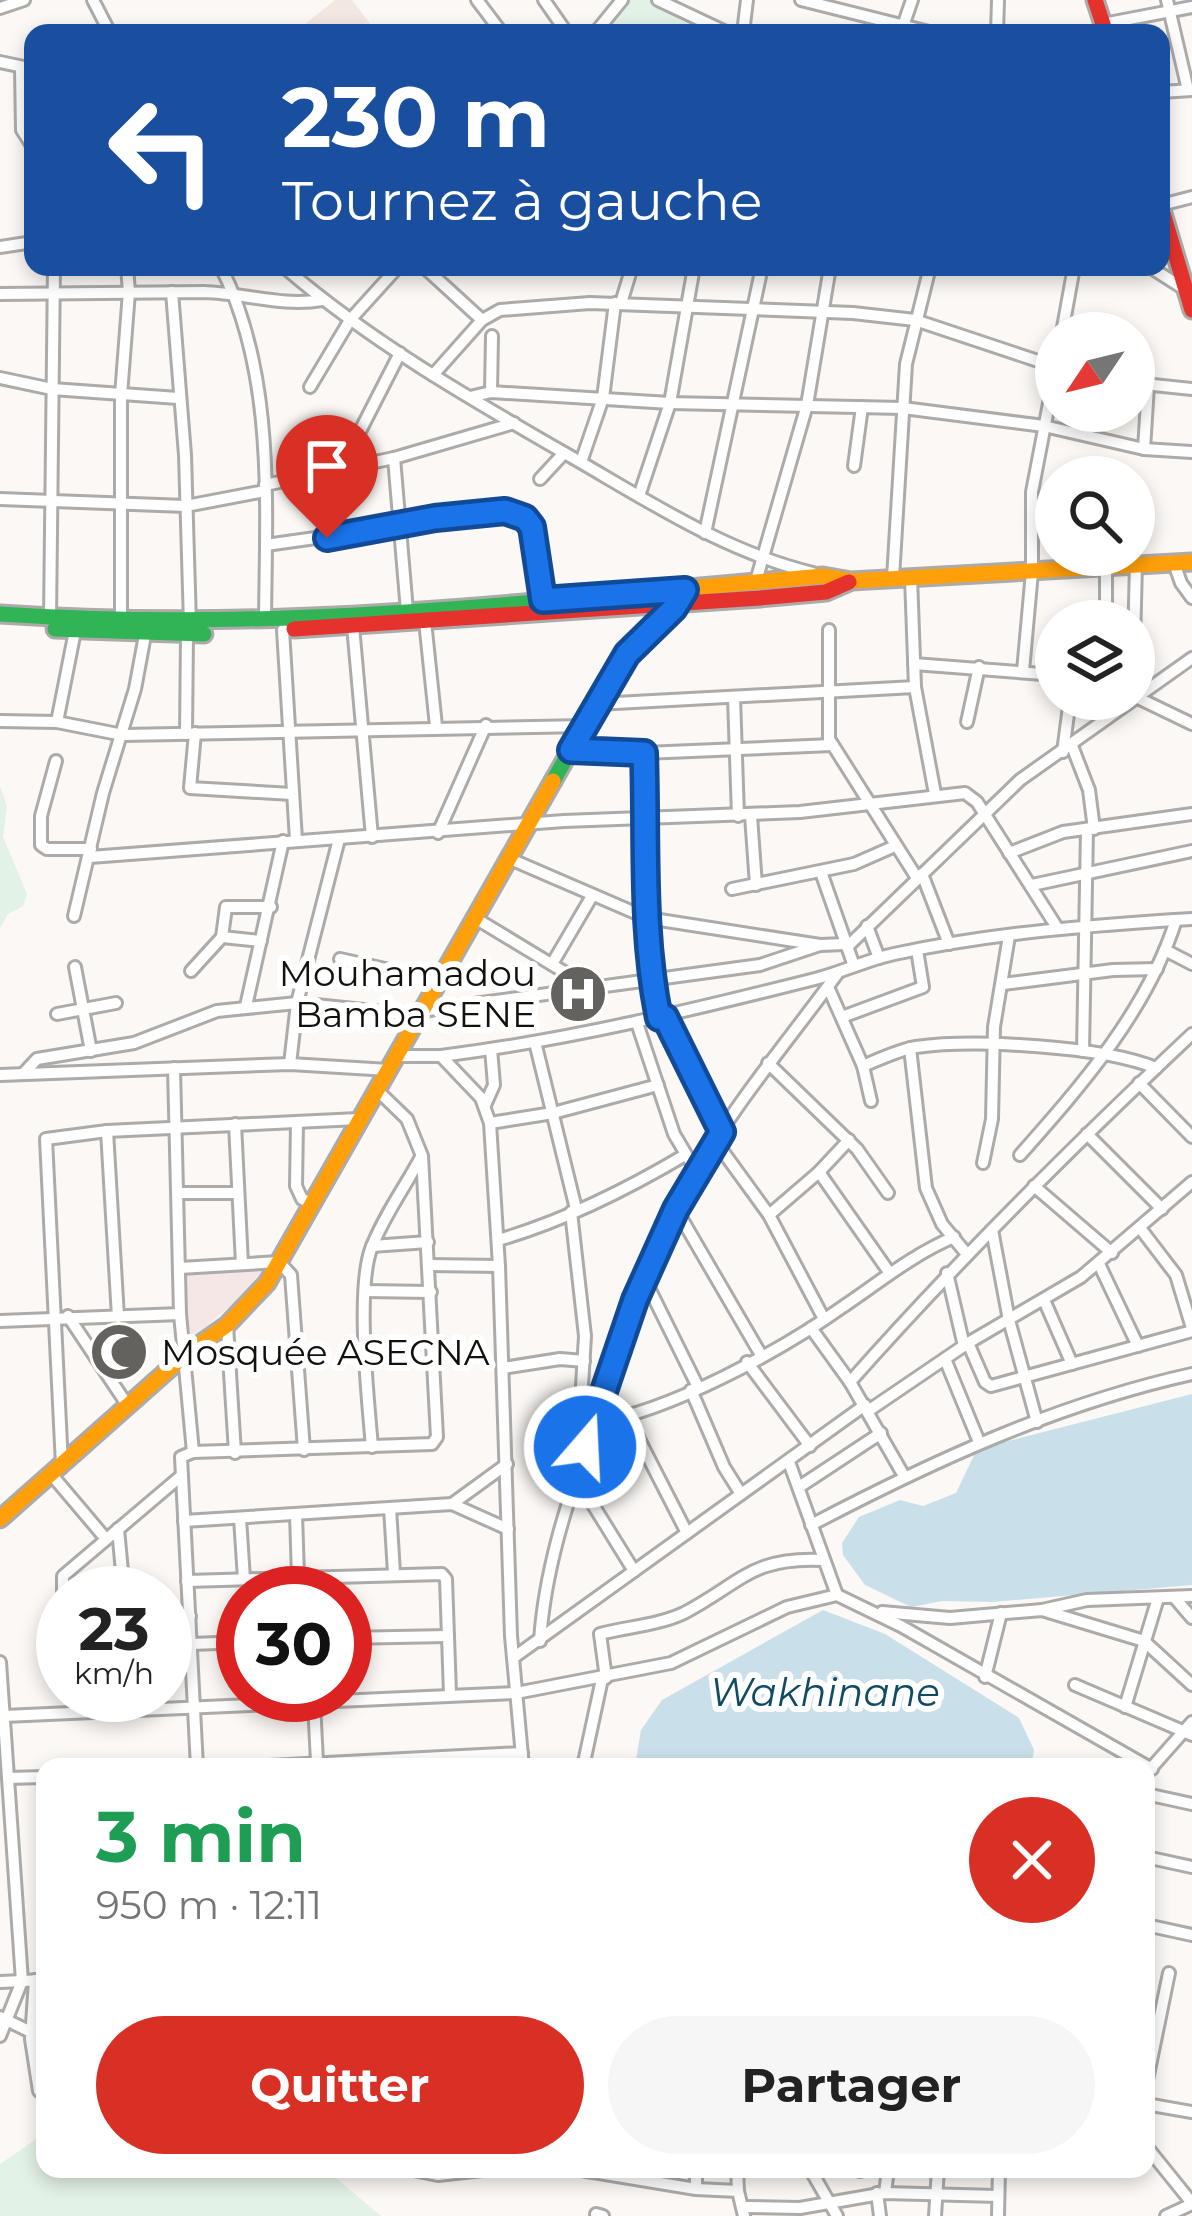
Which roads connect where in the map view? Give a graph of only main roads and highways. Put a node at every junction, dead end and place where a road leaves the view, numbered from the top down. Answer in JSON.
{"nodes":[{"id":1,"x":1170,"y":236,"type":"edge"},
{"id":2,"x":1190,"y":302,"type":"edge"},
{"id":3,"x":1192,"y":562,"type":"edge"},
{"id":4,"x":851,"y":581,"type":"junction"},
{"id":5,"x":685,"y":590,"type":"junction"},
{"id":6,"x":674,"y":608,"type":"junction"},
{"id":7,"x":0,"y":614,"type":"edge"},
{"id":8,"x":0,"y":624,"type":"edge"},
{"id":9,"x":189,"y":630,"type":"junction"},
{"id":10,"x":0,"y":1519,"type":"edge"}],
"edges":[{"from":1,"to":2,"type":"main road"},
{"from":3,"to":4,"type":"main road"},
{"from":4,"to":5,"type":"main road"},
{"from":4,"to":6,"type":"main road"},
{"from":5,"to":6,"type":"main road"},
{"from":5,"to":9,"type":"main road"},
{"from":6,"to":9,"type":"main road"},
{"from":6,"to":10,"type":"main road"},
{"from":7,"to":9,"type":"main road"},
{"from":8,"to":9,"type":"main road"}]}
